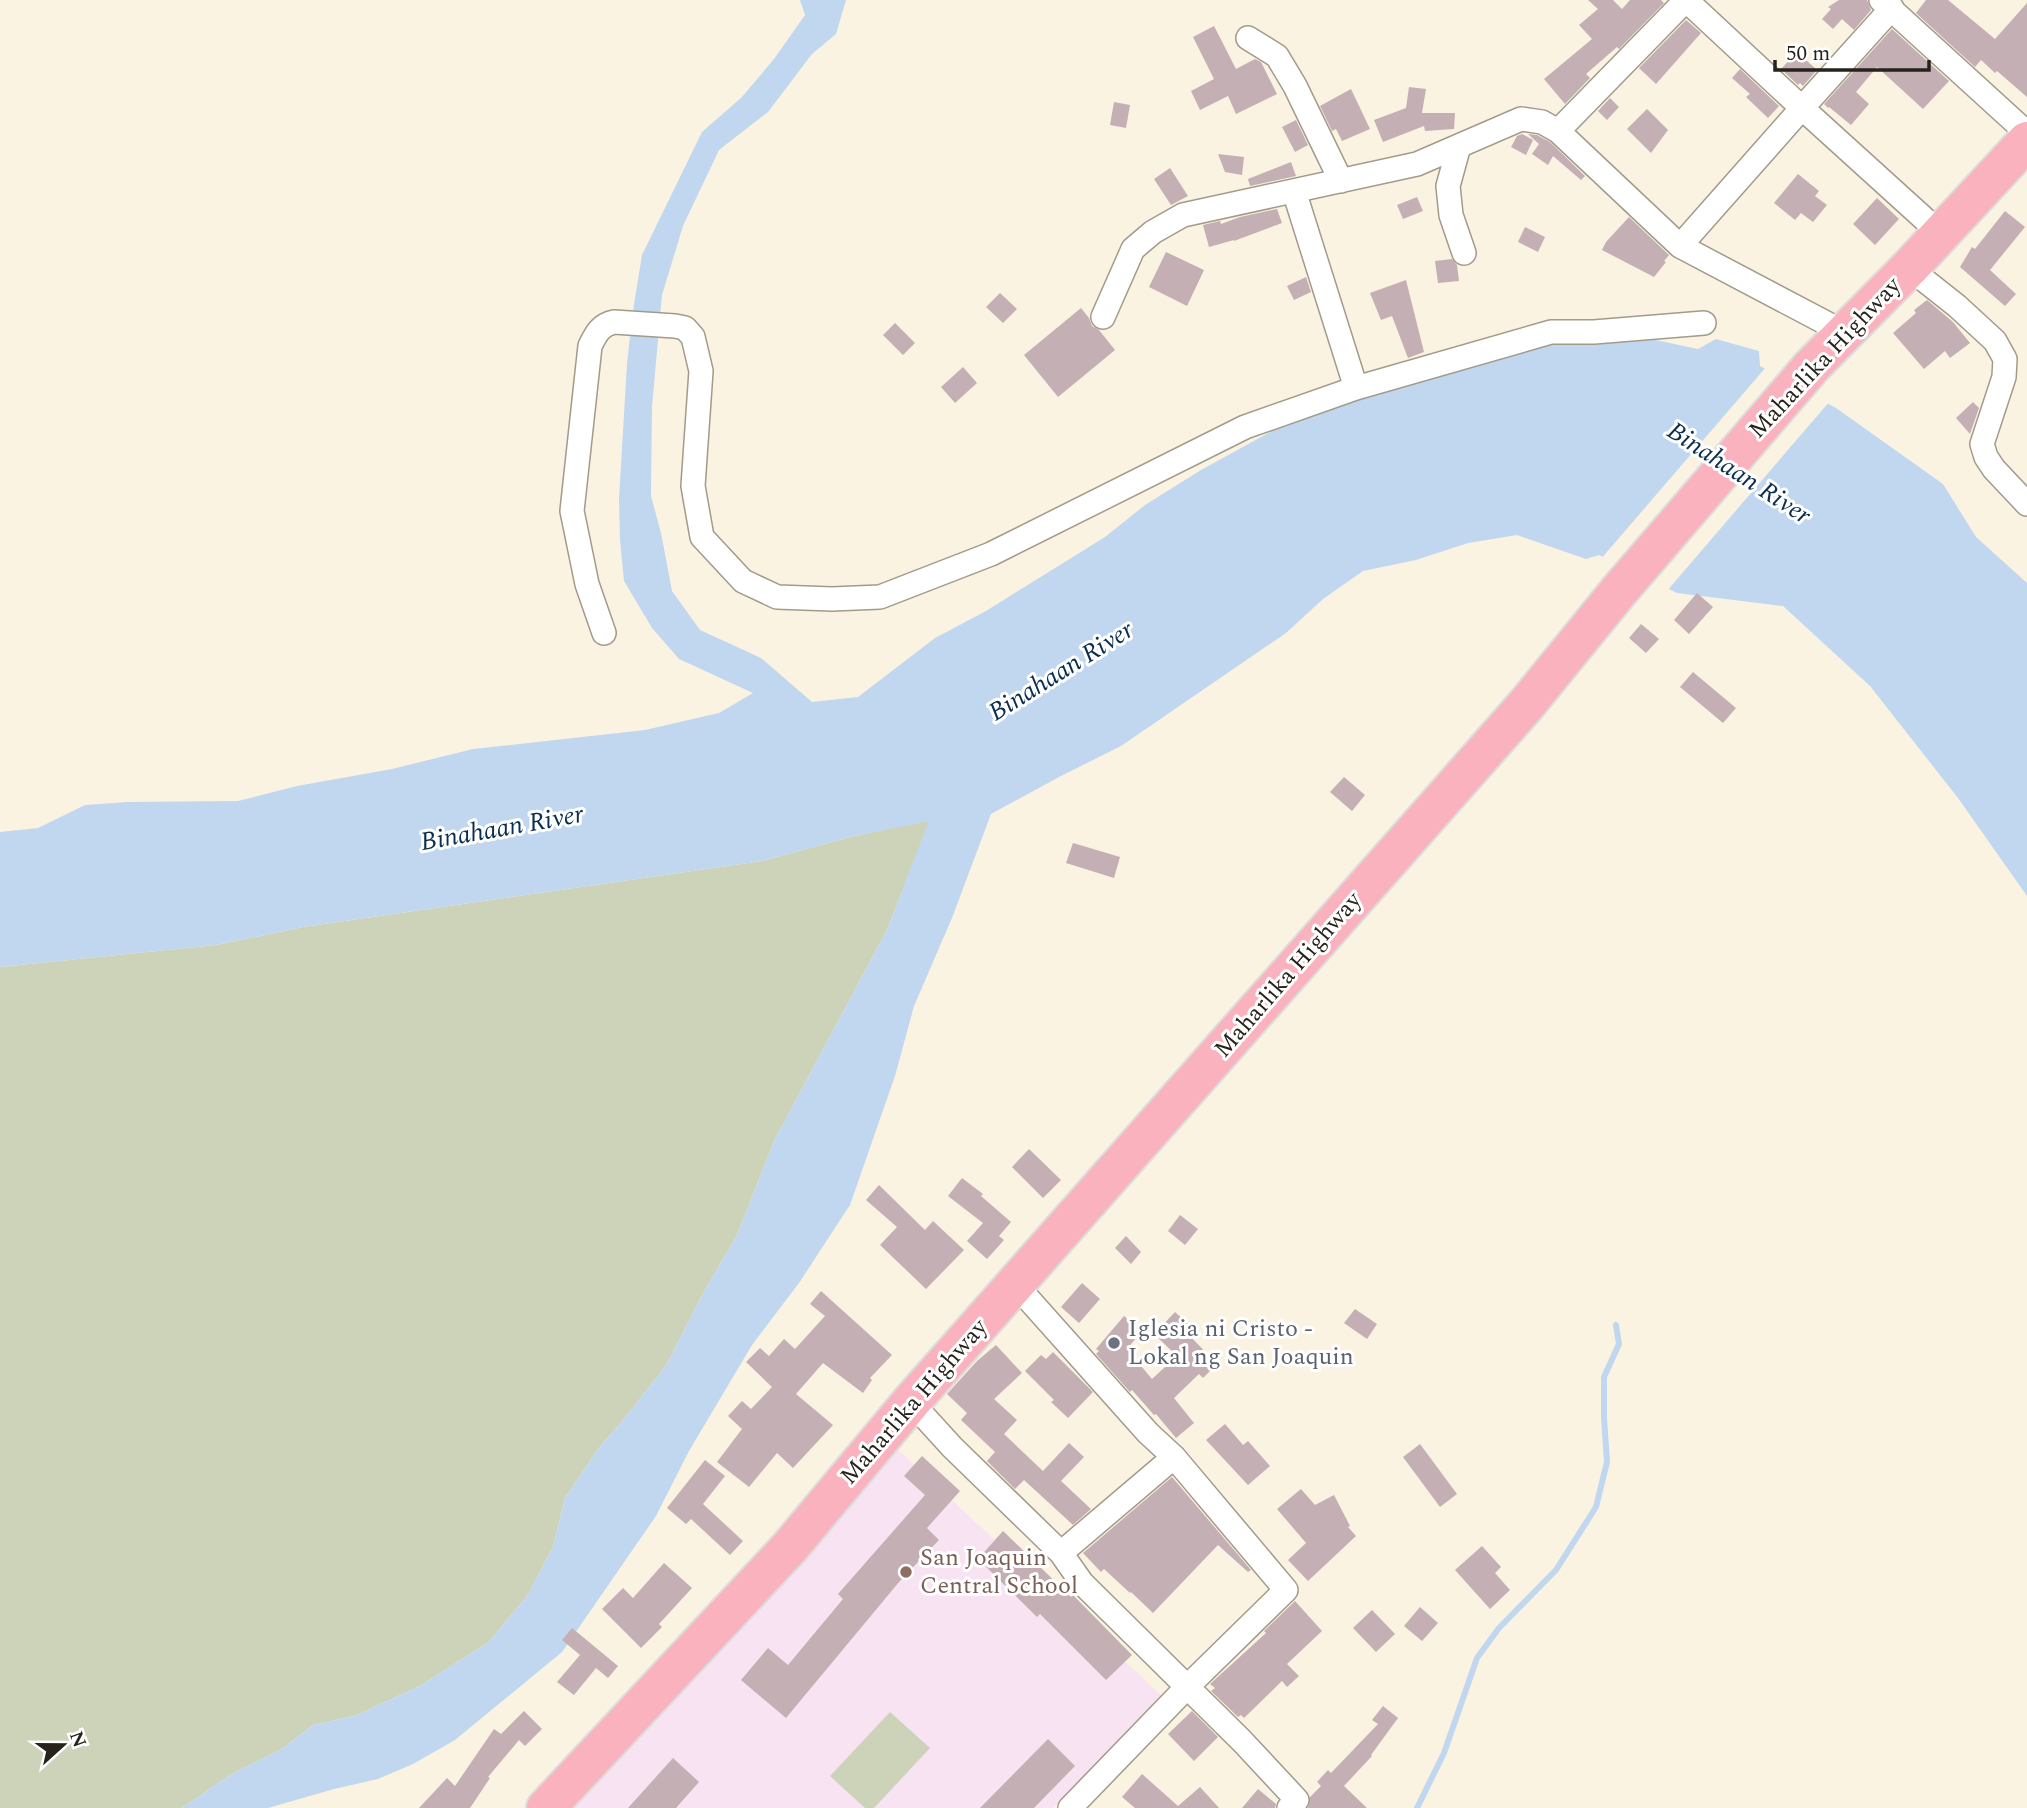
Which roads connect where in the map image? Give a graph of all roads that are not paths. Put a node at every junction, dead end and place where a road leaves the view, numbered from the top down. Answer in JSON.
{"nodes":[{"id":1,"x":1686,"y":0,"type":"edge"},
{"id":2,"x":1887,"y":4,"type":"edge"},
{"id":3,"x":1248,"y":38,"type":"dead end"},
{"id":4,"x":1801,"y":107,"type":"junction"},
{"id":5,"x":1558,"y":131,"type":"junction"},
{"id":6,"x":2027,"y":133,"type":"edge"},
{"id":7,"x":2027,"y":141,"type":"edge"},
{"id":8,"x":1459,"y":146,"type":"junction"},
{"id":9,"x":1341,"y":181,"type":"junction"},
{"id":10,"x":1293,"y":191,"type":"junction"},
{"id":11,"x":1941,"y":234,"type":"junction"},
{"id":12,"x":1680,"y":246,"type":"junction"},
{"id":13,"x":1464,"y":253,"type":"dead end"},
{"id":14,"x":1909,"y":268,"type":"junction"},
{"id":15,"x":1103,"y":317,"type":"dead end"},
{"id":16,"x":1704,"y":323,"type":"dead end"},
{"id":17,"x":1845,"y":333,"type":"junction"},
{"id":18,"x":1356,"y":388,"type":"junction"},
{"id":19,"x":2027,"y":504,"type":"edge"},
{"id":20,"x":604,"y":633,"type":"dead end"},
{"id":21,"x":1015,"y":1284,"type":"junction"},
{"id":22,"x":911,"y":1402,"type":"junction"},
{"id":23,"x":1174,"y":1457,"type":"junction"},
{"id":24,"x":1061,"y":1553,"type":"junction"},
{"id":25,"x":1187,"y":1687,"type":"junction"},
{"id":26,"x":546,"y":1808,"type":"edge"},
{"id":27,"x":1070,"y":1808,"type":"edge"},
{"id":28,"x":1289,"y":1808,"type":"edge"}],
"edges":[{"from":1,"to":4,"type":"street"},
{"from":1,"to":5,"type":"street"},
{"from":2,"to":4,"type":"street"},
{"from":2,"to":6,"type":"street"},
{"from":3,"to":9,"type":"street"},
{"from":4,"to":11,"type":"street"},
{"from":4,"to":12,"type":"street"},
{"from":5,"to":8,"type":"street"},
{"from":5,"to":12,"type":"street"},
{"from":7,"to":11,"type":"highway","name":"Maharlika Highway"},
{"from":8,"to":9,"type":"street"},
{"from":8,"to":13,"type":"street"},
{"from":9,"to":10,"type":"street"},
{"from":10,"to":15,"type":"street"},
{"from":10,"to":18,"type":"street"},
{"from":11,"to":14,"type":"highway","name":"Maharlika Highway"},
{"from":12,"to":17,"type":"street"},
{"from":14,"to":17,"type":"highway","name":"Maharlika Highway"},
{"from":14,"to":19,"type":"street"},
{"from":16,"to":18,"type":"street"},
{"from":17,"to":21,"type":"highway","name":"Maharlika Highway"},
{"from":18,"to":20,"type":"street"},
{"from":21,"to":22,"type":"highway","name":"Maharlika Highway"},
{"from":21,"to":23,"type":"street"},
{"from":22,"to":24,"type":"street"},
{"from":22,"to":26,"type":"highway","name":"Maharlika Highway"},
{"from":23,"to":24,"type":"street"},
{"from":23,"to":25,"type":"street"},
{"from":24,"to":25,"type":"street"},
{"from":25,"to":27,"type":"street"},
{"from":25,"to":28,"type":"street"}]}
